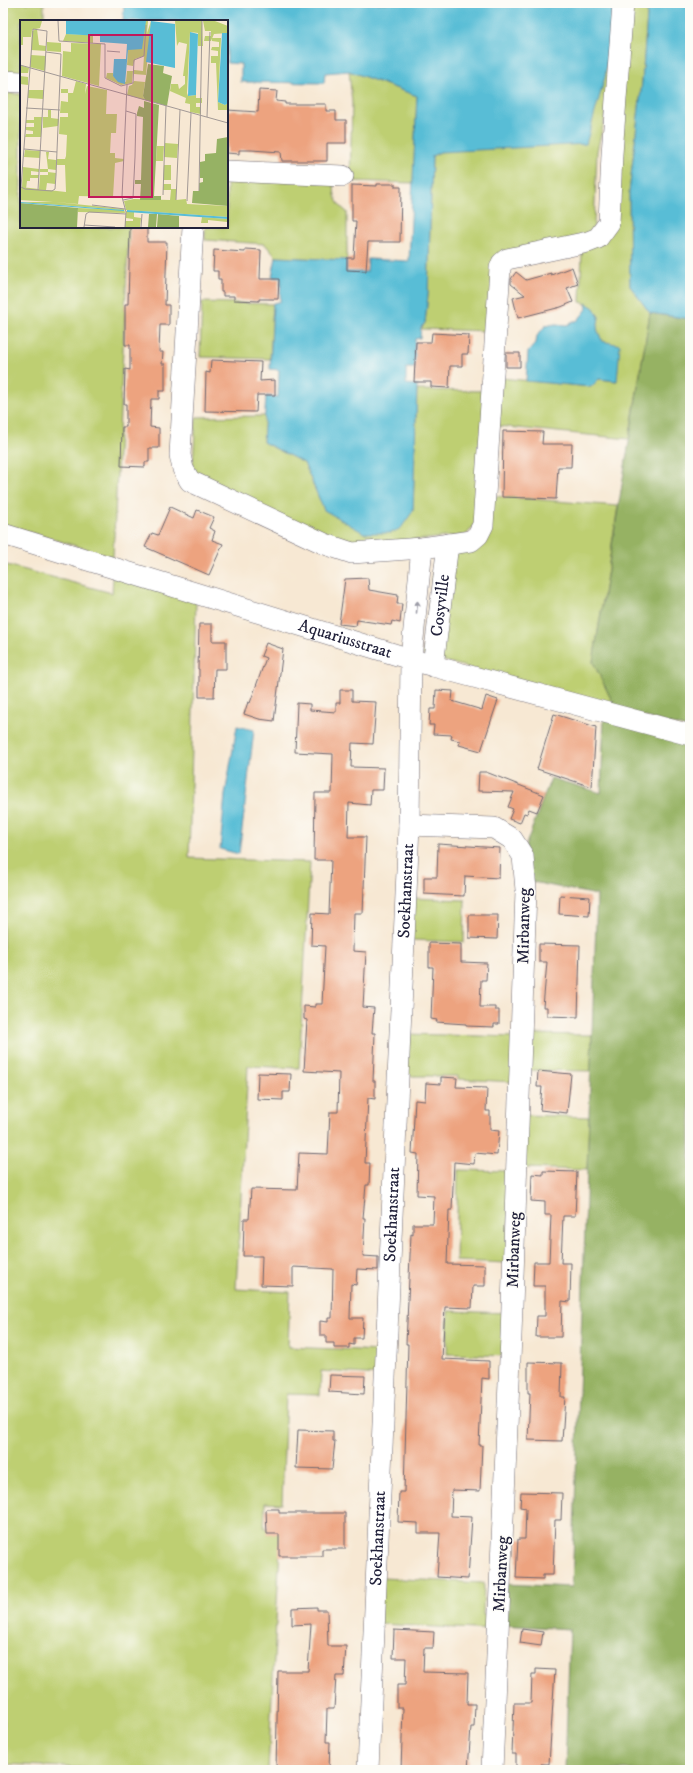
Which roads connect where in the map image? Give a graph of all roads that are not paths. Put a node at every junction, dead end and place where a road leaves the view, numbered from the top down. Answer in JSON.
{"nodes":[{"id":1,"x":623,"y":3,"type":"edge"},
{"id":2,"x":3,"y":81,"type":"edge"},
{"id":3,"x":20,"y":82,"type":"edge"},
{"id":4,"x":228,"y":171,"type":"edge"},
{"id":5,"x":343,"y":176,"type":"dead end"},
{"id":6,"x":193,"y":228,"type":"edge"},
{"id":7,"x":3,"y":534,"type":"edge"},
{"id":8,"x":448,"y":544,"type":"junction"},
{"id":9,"x":422,"y":548,"type":"junction"},
{"id":10,"x":414,"y":637,"type":"junction"},
{"id":11,"x":437,"y":642,"type":"junction"},
{"id":12,"x":411,"y":659,"type":"junction"},
{"id":13,"x":434,"y":666,"type":"junction"},
{"id":14,"x":690,"y":734,"type":"edge"},
{"id":15,"x":409,"y":825,"type":"junction"},
{"id":16,"x":368,"y":1770,"type":"edge"},
{"id":17,"x":492,"y":1770,"type":"edge"}],
"edges":[{"from":1,"to":8,"type":"street"},
{"from":2,"to":3,"type":"street"},
{"from":4,"to":5,"type":"street"},
{"from":6,"to":9,"type":"street"},
{"from":7,"to":12,"type":"street","name":"Aquariusstraat"},
{"from":8,"to":9,"type":"street"},
{"from":8,"to":11,"type":"street","name":"Cosyville"},
{"from":10,"to":9,"type":"street","name":"Cosyville","one_way":true},
{"from":10,"to":11,"type":"street"},
{"from":10,"to":12,"type":"street","name":"Cosyville"},
{"from":11,"to":13,"type":"street","name":"Cosyville"},
{"from":12,"to":13,"type":"street","name":"Aquariusstraat"},
{"from":12,"to":15,"type":"street","name":"Soekhanstraat"},
{"from":13,"to":14,"type":"street","name":"Aquariusstraat"},
{"from":15,"to":16,"type":"street","name":"Soekhanstraat"},
{"from":15,"to":17,"type":"street","name":"Mirbanweg"}]}
